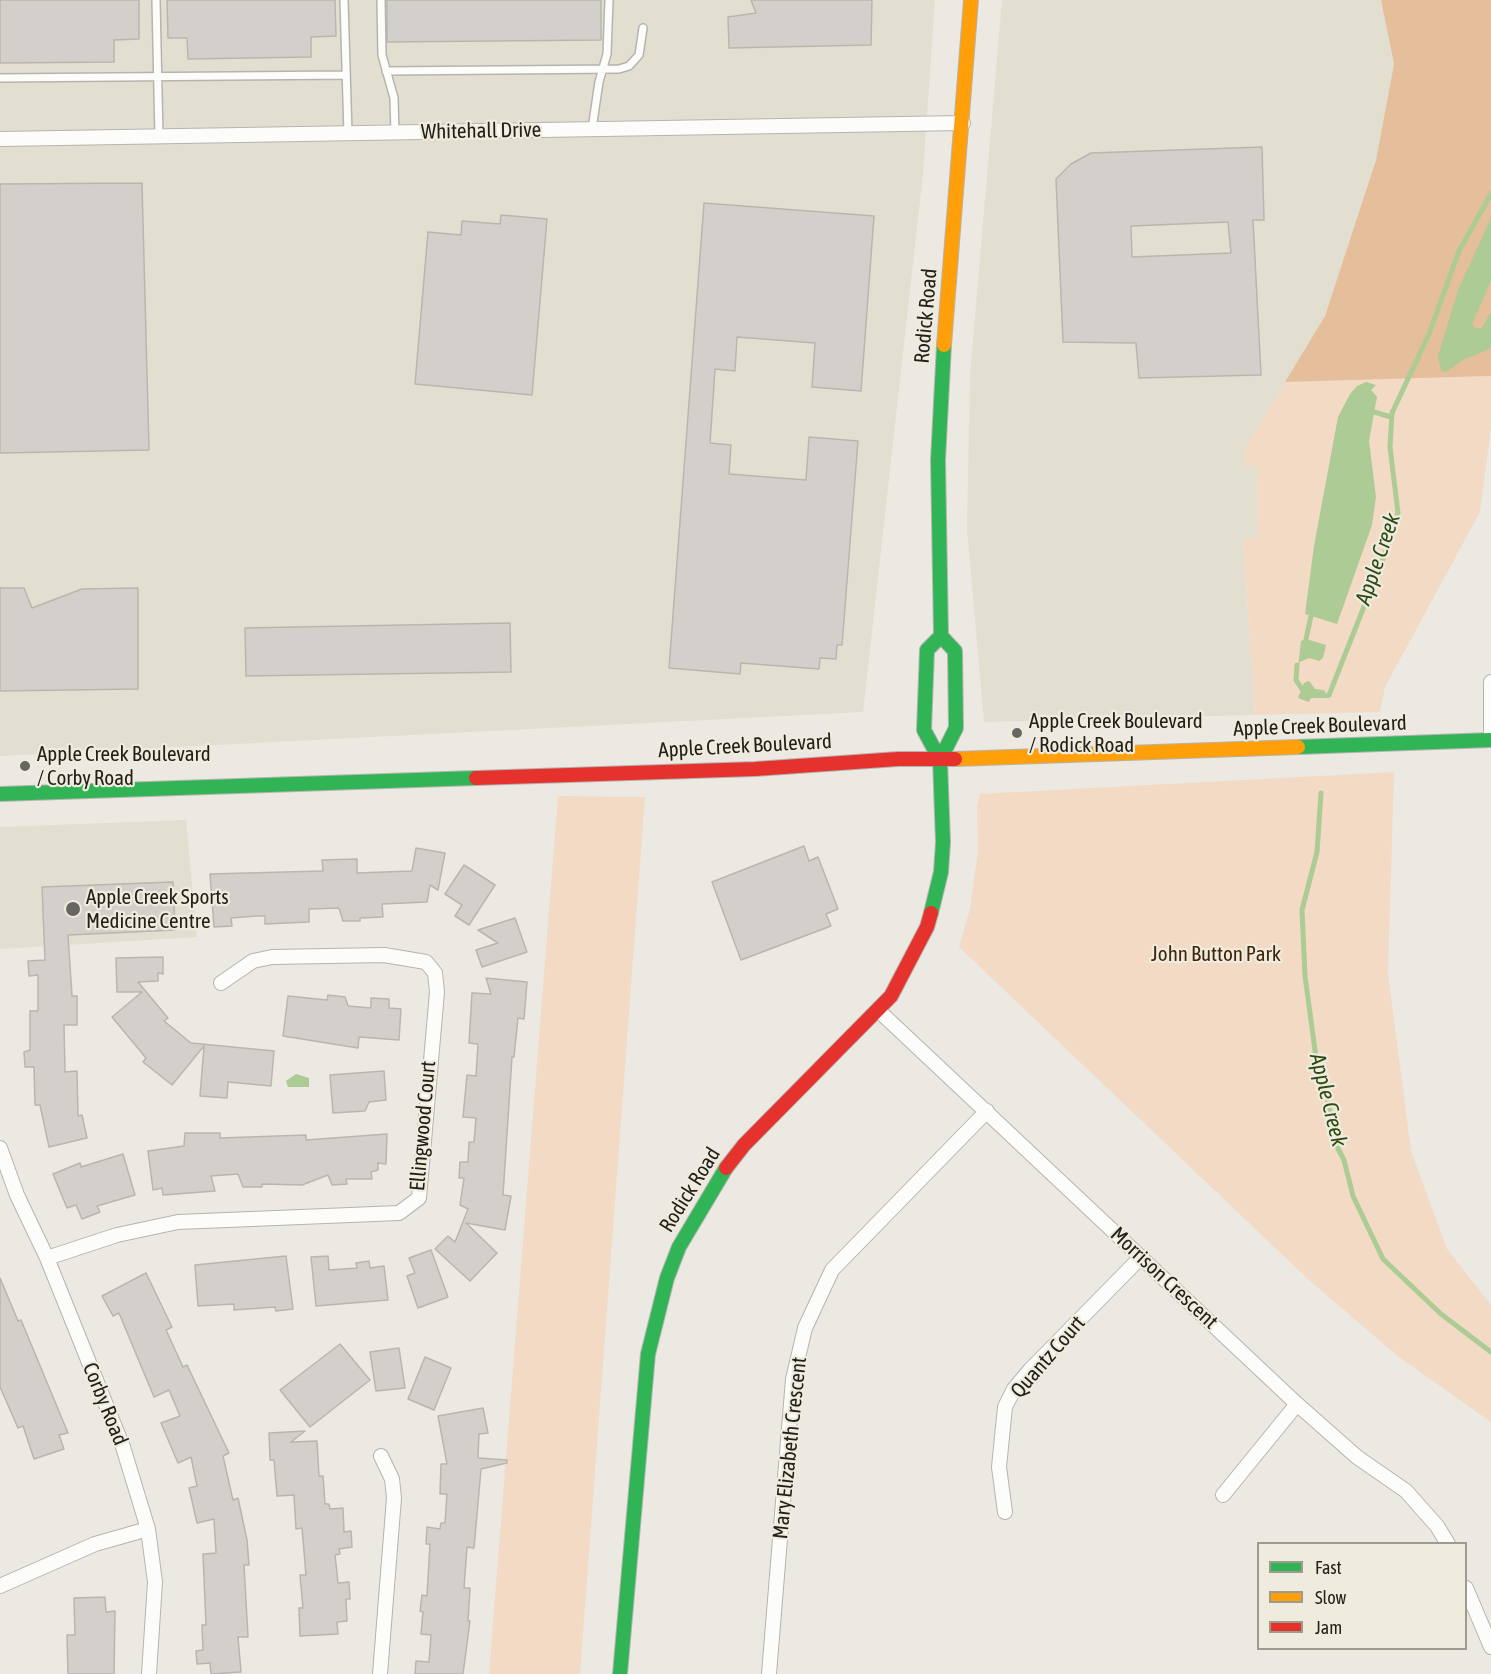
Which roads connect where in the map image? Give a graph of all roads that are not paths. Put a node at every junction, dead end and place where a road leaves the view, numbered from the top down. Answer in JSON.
{"nodes":[{"id":1,"x":156,"y":0,"type":"edge"},
{"id":2,"x":344,"y":0,"type":"edge"},
{"id":3,"x":381,"y":0,"type":"edge"},
{"id":4,"x":609,"y":0,"type":"edge"},
{"id":5,"x":971,"y":0,"type":"edge"},
{"id":6,"x":643,"y":28,"type":"dead end"},
{"id":7,"x":602,"y":69,"type":"junction"},
{"id":8,"x":386,"y":71,"type":"junction"},
{"id":9,"x":346,"y":75,"type":"junction"},
{"id":10,"x":157,"y":76,"type":"junction"},
{"id":11,"x":0,"y":78,"type":"edge"},
{"id":12,"x":963,"y":123,"type":"junction"},
{"id":13,"x":592,"y":129,"type":"junction"},
{"id":14,"x":395,"y":133,"type":"junction"},
{"id":15,"x":348,"y":134,"type":"junction"},
{"id":16,"x":159,"y":137,"type":"junction"},
{"id":17,"x":0,"y":139,"type":"edge"},
{"id":18,"x":941,"y":636,"type":"junction"},
{"id":19,"x":1491,"y":682,"type":"edge"},
{"id":20,"x":1491,"y":740,"type":"edge"},
{"id":21,"x":940,"y":760,"type":"junction"},
{"id":22,"x":0,"y":794,"type":"edge"},
{"id":23,"x":220,"y":983,"type":"dead end"},
{"id":24,"x":879,"y":1011,"type":"junction"},
{"id":25,"x":987,"y":1111,"type":"junction"},
{"id":26,"x":0,"y":1148,"type":"edge"},
{"id":27,"x":1141,"y":1257,"type":"junction"},
{"id":28,"x":47,"y":1258,"type":"junction"},
{"id":29,"x":1297,"y":1404,"type":"junction"},
{"id":30,"x":381,"y":1456,"type":"dead end"},
{"id":31,"x":1223,"y":1496,"type":"dead end"},
{"id":32,"x":1005,"y":1512,"type":"dead end"},
{"id":33,"x":148,"y":1529,"type":"junction"},
{"id":34,"x":1447,"y":1542,"type":"edge"},
{"id":35,"x":0,"y":1586,"type":"edge"},
{"id":36,"x":1467,"y":1590,"type":"edge"},
{"id":37,"x":1491,"y":1647,"type":"edge"},
{"id":38,"x":149,"y":1674,"type":"edge"},
{"id":39,"x":380,"y":1674,"type":"edge"},
{"id":40,"x":620,"y":1674,"type":"edge"},
{"id":41,"x":769,"y":1674,"type":"edge"}],
"edges":[{"from":1,"to":10,"type":"lane"},
{"from":2,"to":9,"type":"lane"},
{"from":3,"to":8,"type":"lane"},
{"from":4,"to":7,"type":"lane"},
{"from":5,"to":12,"type":"main road","name":"Rodick Road"},
{"from":6,"to":7,"type":"lane"},
{"from":7,"to":8,"type":"lane"},
{"from":7,"to":13,"type":"lane"},
{"from":8,"to":14,"type":"lane"},
{"from":9,"to":10,"type":"lane"},
{"from":9,"to":15,"type":"lane"},
{"from":10,"to":11,"type":"lane"},
{"from":10,"to":16,"type":"lane"},
{"from":12,"to":13,"type":"street","name":"Whitehall Drive"},
{"from":12,"to":18,"type":"main road","name":"Rodick Road"},
{"from":13,"to":14,"type":"street","name":"Whitehall Drive"},
{"from":14,"to":15,"type":"street","name":"Whitehall Drive"},
{"from":15,"to":16,"type":"street","name":"Whitehall Drive"},
{"from":16,"to":17,"type":"street","name":"Whitehall Drive"},
{"from":18,"to":21,"type":"main road","name":"Rodick Road"},
{"from":18,"to":21,"type":"main road","name":"Rodick Road"},
{"from":19,"to":20,"type":"street"},
{"from":20,"to":21,"type":"main road","name":"Apple Creek Boulevard"},
{"from":21,"to":22,"type":"main road","name":"Apple Creek Boulevard"},
{"from":21,"to":24,"type":"main road","name":"Rodick Road"},
{"from":23,"to":28,"type":"street","name":"Ellingwood Court"},
{"from":24,"to":25,"type":"street","name":"Morrison Crescent"},
{"from":24,"to":40,"type":"main road","name":"Rodick Road"},
{"from":25,"to":27,"type":"street","name":"Morrison Crescent"},
{"from":25,"to":41,"type":"street","name":"Mary Elizabeth Crescent"},
{"from":26,"to":28,"type":"street","name":"Corby Road"},
{"from":27,"to":29,"type":"street","name":"Morrison Crescent"},
{"from":27,"to":32,"type":"street","name":"Quantz Court"},
{"from":28,"to":33,"type":"street","name":"Corby Road"},
{"from":29,"to":31,"type":"street"},
{"from":29,"to":34,"type":"street","name":"Morrison Crescent"},
{"from":30,"to":39,"type":"street"},
{"from":33,"to":35,"type":"street"},
{"from":33,"to":38,"type":"street","name":"Corby Road"},
{"from":36,"to":37,"type":"street"}]}
